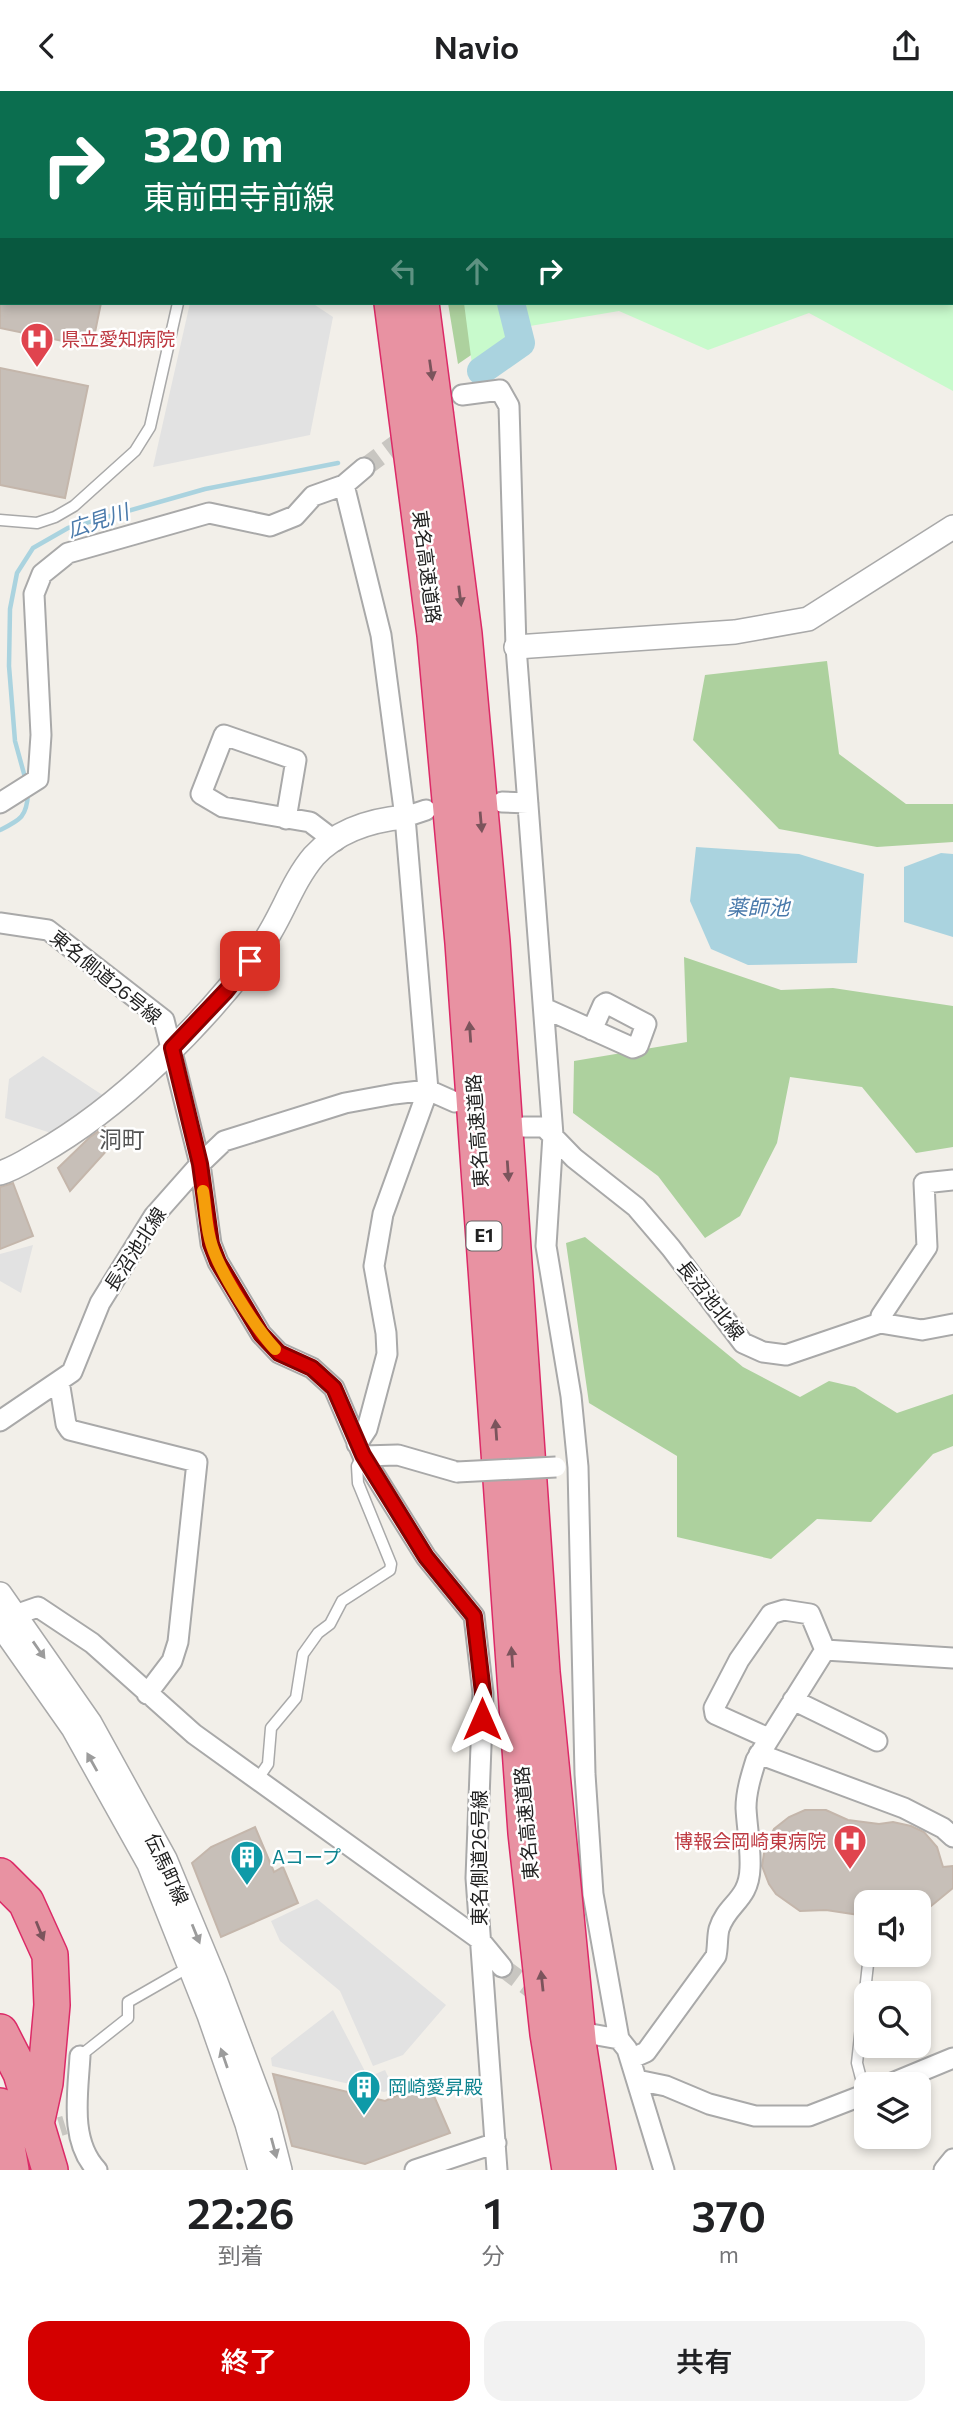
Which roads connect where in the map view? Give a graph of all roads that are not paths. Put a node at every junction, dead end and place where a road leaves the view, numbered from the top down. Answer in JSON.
{"nodes":[{"id":1,"x":178,"y":305,"type":"edge"},
{"id":2,"x":392,"y":305,"type":"edge"},
{"id":3,"x":421,"y":305,"type":"edge"},
{"id":4,"x":462,"y":395,"type":"tunnel mouth"},
{"id":5,"x":364,"y":468,"type":"tunnel mouth"},
{"id":6,"x":344,"y":485,"type":"junction"},
{"id":7,"x":0,"y":520,"type":"edge"},
{"id":8,"x":953,"y":527,"type":"edge"},
{"id":9,"x":516,"y":647,"type":"junction"},
{"id":10,"x":502,"y":802,"type":"dead end"},
{"id":11,"x":0,"y":803,"type":"edge"},
{"id":12,"x":527,"y":803,"type":"junction"},
{"id":13,"x":415,"y":813,"type":"junction"},
{"id":14,"x":286,"y":819,"type":"junction"},
{"id":15,"x":335,"y":841,"type":"junction"},
{"id":16,"x":0,"y":923,"type":"edge"},
{"id":17,"x":544,"y":1008,"type":"junction"},
{"id":18,"x":592,"y":1030,"type":"dead end"},
{"id":19,"x":172,"y":1048,"type":"junction"},
{"id":20,"x":428,"y":1090,"type":"junction"},
{"id":21,"x":455,"y":1101,"type":"dead end"},
{"id":22,"x":523,"y":1127,"type":"dead end"},
{"id":23,"x":553,"y":1135,"type":"junction"},
{"id":24,"x":200,"y":1164,"type":"junction"},
{"id":25,"x":0,"y":1173,"type":"edge"},
{"id":26,"x":953,"y":1180,"type":"edge"},
{"id":27,"x":880,"y":1323,"type":"junction"},
{"id":28,"x":953,"y":1324,"type":"edge"},
{"id":29,"x":59,"y":1381,"type":"junction"},
{"id":30,"x":0,"y":1420,"type":"edge"},
{"id":31,"x":360,"y":1450,"type":"junction"},
{"id":32,"x":578,"y":1467,"type":"junction"},
{"id":33,"x":0,"y":1594,"type":"edge"},
{"id":34,"x":5,"y":1622,"type":"edge"},
{"id":35,"x":825,"y":1650,"type":"junction"},
{"id":36,"x":953,"y":1658,"type":"edge"},
{"id":37,"x":148,"y":1694,"type":"junction"},
{"id":38,"x":793,"y":1700,"type":"junction"},
{"id":39,"x":877,"y":1741,"type":"dead end"},
{"id":40,"x":764,"y":1746,"type":"junction"},
{"id":41,"x":257,"y":1780,"type":"junction"},
{"id":42,"x":953,"y":1836,"type":"edge"},
{"id":43,"x":0,"y":1877,"type":"edge"},
{"id":44,"x":479,"y":1939,"type":"junction"},
{"id":45,"x":189,"y":1967,"type":"junction"},
{"id":46,"x":502,"y":1967,"type":"tunnel mouth"},
{"id":47,"x":868,"y":1967,"type":"edge"},
{"id":48,"x":0,"y":2032,"type":"edge"},
{"id":49,"x":591,"y":2033,"type":"dead end"},
{"id":50,"x":548,"y":2034,"type":"junction"},
{"id":51,"x":620,"y":2039,"type":"junction"},
{"id":52,"x":80,"y":2056,"type":"joint"},
{"id":53,"x":630,"y":2059,"type":"junction"},
{"id":54,"x":953,"y":2059,"type":"edge"},
{"id":55,"x":860,"y":2072,"type":"edge"},
{"id":56,"x":920,"y":2072,"type":"edge"},
{"id":57,"x":637,"y":2081,"type":"junction"},
{"id":58,"x":854,"y":2099,"type":"edge"},
{"id":59,"x":0,"y":2106,"type":"edge"},
{"id":60,"x":59,"y":2123,"type":"junction"},
{"id":61,"x":496,"y":2143,"type":"junction"},
{"id":62,"x":6,"y":2148,"type":"edge"},
{"id":63,"x":953,"y":2159,"type":"edge"},
{"id":64,"x":50,"y":2170,"type":"edge"},
{"id":65,"x":97,"y":2170,"type":"edge"},
{"id":66,"x":260,"y":2170,"type":"edge"},
{"id":67,"x":280,"y":2170,"type":"edge"},
{"id":68,"x":415,"y":2170,"type":"edge"},
{"id":69,"x":497,"y":2170,"type":"edge"},
{"id":70,"x":558,"y":2170,"type":"edge"},
{"id":71,"x":570,"y":2170,"type":"edge"},
{"id":72,"x":598,"y":2170,"type":"edge"},
{"id":73,"x":664,"y":2170,"type":"edge"},
{"id":74,"x":944,"y":2170,"type":"edge"}],
"edges":[{"from":1,"to":7,"type":"lane"},
{"from":50,"to":2,"type":"highway","name":"東名高速道路","number":"E1","one_way":true},
{"from":3,"to":72,"type":"highway","name":"東名高速道路","number":"E1","one_way":true},
{"from":4,"to":9,"type":"street"},
{"from":5,"to":6,"type":"street"},
{"from":6,"to":11,"type":"street"},
{"from":6,"to":13,"type":"street"},
{"from":8,"to":9,"type":"street"},
{"from":9,"to":12,"type":"street"},
{"from":10,"to":12,"type":"street"},
{"from":12,"to":17,"type":"street"},
{"from":13,"to":15,"type":"street"},
{"from":13,"to":20,"type":"street"},
{"from":14,"to":14,"type":"street"},
{"from":14,"to":15,"type":"street"},
{"from":15,"to":19,"type":"street"},
{"from":16,"to":19,"type":"street","name":"東名側道26号線"},
{"from":17,"to":18,"type":"street"},
{"from":17,"to":23,"type":"street"},
{"from":19,"to":24,"type":"street","name":"東名側道26号線"},
{"from":19,"to":25,"type":"street"},
{"from":20,"to":21,"type":"street"},
{"from":20,"to":24,"type":"street","name":"長沼池北線"},
{"from":20,"to":31,"type":"street"},
{"from":22,"to":23,"type":"street"},
{"from":23,"to":27,"type":"street","name":"長沼池北線"},
{"from":23,"to":32,"type":"street"},
{"from":24,"to":29,"type":"street","name":"長沼池北線"},
{"from":24,"to":31,"type":"street","name":"東名側道26号線"},
{"from":26,"to":27,"type":"street"},
{"from":27,"to":28,"type":"street","name":"長沼池北線"},
{"from":29,"to":30,"type":"street","name":"長沼池北線"},
{"from":29,"to":37,"type":"street"},
{"from":31,"to":32,"type":"street","bridge":true},
{"from":31,"to":41,"type":"lane"},
{"from":31,"to":44,"type":"street","name":"東名側道26号線"},
{"from":32,"to":51,"type":"street"},
{"from":33,"to":34,"type":"street","name":"伝馬町線"},
{"from":34,"to":37,"type":"street"},
{"from":45,"to":34,"type":"street","name":"伝馬町線","one_way":true},
{"from":34,"to":67,"type":"street","name":"伝馬町線","one_way":true},
{"from":35,"to":36,"type":"street"},
{"from":35,"to":38,"type":"street"},
{"from":35,"to":40,"type":"street"},
{"from":37,"to":41,"type":"street"},
{"from":38,"to":39,"type":"street"},
{"from":38,"to":40,"type":"street"},
{"from":40,"to":42,"type":"street"},
{"from":40,"to":53,"type":"street"},
{"from":41,"to":44,"type":"street"},
{"from":43,"to":60,"type":"highway","one_way":true},
{"from":44,"to":46,"type":"street"},
{"from":44,"to":61,"type":"street","name":"東名側道26号線"},
{"from":45,"to":52,"type":"lane"},
{"from":66,"to":45,"type":"street","name":"伝馬町線","one_way":true},
{"from":47,"to":55,"type":"lane"},
{"from":48,"to":60,"type":"highway"},
{"from":49,"to":51,"type":"street"},
{"from":50,"to":70,"type":"highway"},
{"from":50,"to":71,"type":"highway","name":"東名高速道路","number":"E1"},
{"from":51,"to":53,"type":"street"},
{"from":52,"to":60,"type":"street"},
{"from":53,"to":57,"type":"street"},
{"from":54,"to":56,"type":"street"},
{"from":57,"to":58,"type":"street"},
{"from":57,"to":73,"type":"street"},
{"from":59,"to":62,"type":"highway"},
{"from":60,"to":64,"type":"highway"},
{"from":60,"to":65,"type":"street"},
{"from":61,"to":68,"type":"street"},
{"from":61,"to":69,"type":"street","name":"東名側道26号線"},
{"from":63,"to":74,"type":"street"}]}
